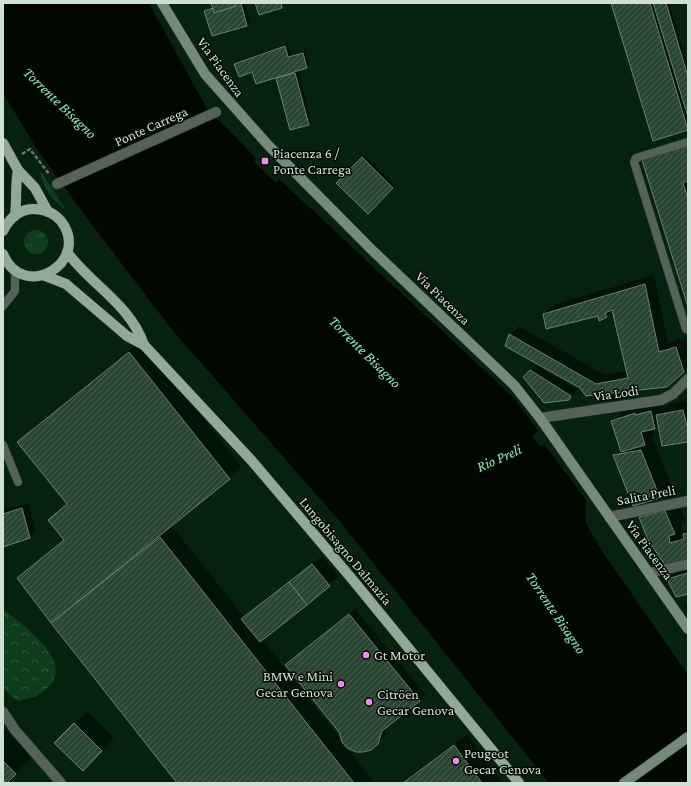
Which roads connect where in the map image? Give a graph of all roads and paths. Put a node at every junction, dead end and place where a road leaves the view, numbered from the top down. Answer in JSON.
{"nodes":[{"id":1,"x":162,"y":3,"type":"edge"},
{"id":2,"x":216,"y":112,"type":"dead end"},
{"id":3,"x":688,"y":142,"type":"edge"},
{"id":4,"x":3,"y":144,"type":"edge"},
{"id":5,"x":12,"y":160,"type":"junction"},
{"id":6,"x":18,"y":170,"type":"junction"},
{"id":7,"x":57,"y":184,"type":"joint"},
{"id":8,"x":48,"y":212,"type":"junction"},
{"id":9,"x":15,"y":216,"type":"junction"},
{"id":10,"x":3,"y":231,"type":"edge"},
{"id":11,"x":67,"y":252,"type":"junction"},
{"id":12,"x":4,"y":257,"type":"edge"},
{"id":13,"x":14,"y":270,"type":"junction"},
{"id":14,"x":43,"y":275,"type":"junction"},
{"id":15,"x":28,"y":276,"type":"junction"},
{"id":16,"x":15,"y":283,"type":"junction"},
{"id":17,"x":3,"y":306,"type":"edge"},
{"id":18,"x":688,"y":330,"type":"edge"},
{"id":19,"x":144,"y":345,"type":"junction"},
{"id":20,"x":688,"y":379,"type":"edge"},
{"id":21,"x":540,"y":418,"type":"junction"},
{"id":22,"x":3,"y":445,"type":"edge"},
{"id":23,"x":18,"y":482,"type":"dead end"},
{"id":24,"x":688,"y":501,"type":"edge"},
{"id":25,"x":608,"y":517,"type":"junction"},
{"id":26,"x":688,"y":564,"type":"edge"},
{"id":27,"x":650,"y":573,"type":"junction"},
{"id":28,"x":688,"y":628,"type":"edge"},
{"id":29,"x":3,"y":712,"type":"edge"},
{"id":30,"x":688,"y":737,"type":"edge"},
{"id":31,"x":61,"y":783,"type":"edge"},
{"id":32,"x":519,"y":783,"type":"edge"},
{"id":33,"x":624,"y":783,"type":"edge"}],
"edges":[{"from":1,"to":21,"type":"main road","name":"Via Piacenza"},
{"from":2,"to":7,"type":"street","name":"Ponte Carrega"},
{"from":3,"to":18,"type":"lane"},
{"from":4,"to":5,"type":"main road"},
{"from":5,"to":6,"type":"main road"},
{"from":5,"to":7,"type":"path"},
{"from":6,"to":8,"type":"main road"},
{"from":6,"to":9,"type":"main road"},
{"from":8,"to":9,"type":"main road"},
{"from":8,"to":11,"type":"main road"},
{"from":9,"to":10,"type":"main road"},
{"from":11,"to":14,"type":"main road","name":"Lungobisagno Dalmazia"},
{"from":11,"to":19,"type":"main road","name":"Lungobisagno Dalmazia"},
{"from":12,"to":13,"type":"main road","name":"Lungobisagno Dalmazia"},
{"from":13,"to":15,"type":"main road","name":"Lungobisagno Dalmazia"},
{"from":13,"to":16,"type":"lane"},
{"from":14,"to":15,"type":"main road","name":"Lungobisagno Dalmazia"},
{"from":14,"to":19,"type":"main road","name":"Lungobisagno Dalmazia"},
{"from":15,"to":16,"type":"lane"},
{"from":16,"to":17,"type":"lane"},
{"from":19,"to":32,"type":"main road","name":"Lungobisagno Dalmazia"},
{"from":20,"to":21,"type":"street","name":"Via Lodi"},
{"from":21,"to":25,"type":"main road","name":"Via Piacenza"},
{"from":22,"to":23,"type":"lane"},
{"from":24,"to":25,"type":"street","name":"Salita Preli"},
{"from":25,"to":27,"type":"main road","name":"Via Piacenza"},
{"from":26,"to":27,"type":"street"},
{"from":27,"to":28,"type":"main road","name":"Via Piacenza"},
{"from":29,"to":31,"type":"street"},
{"from":30,"to":33,"type":"main road"}]}
